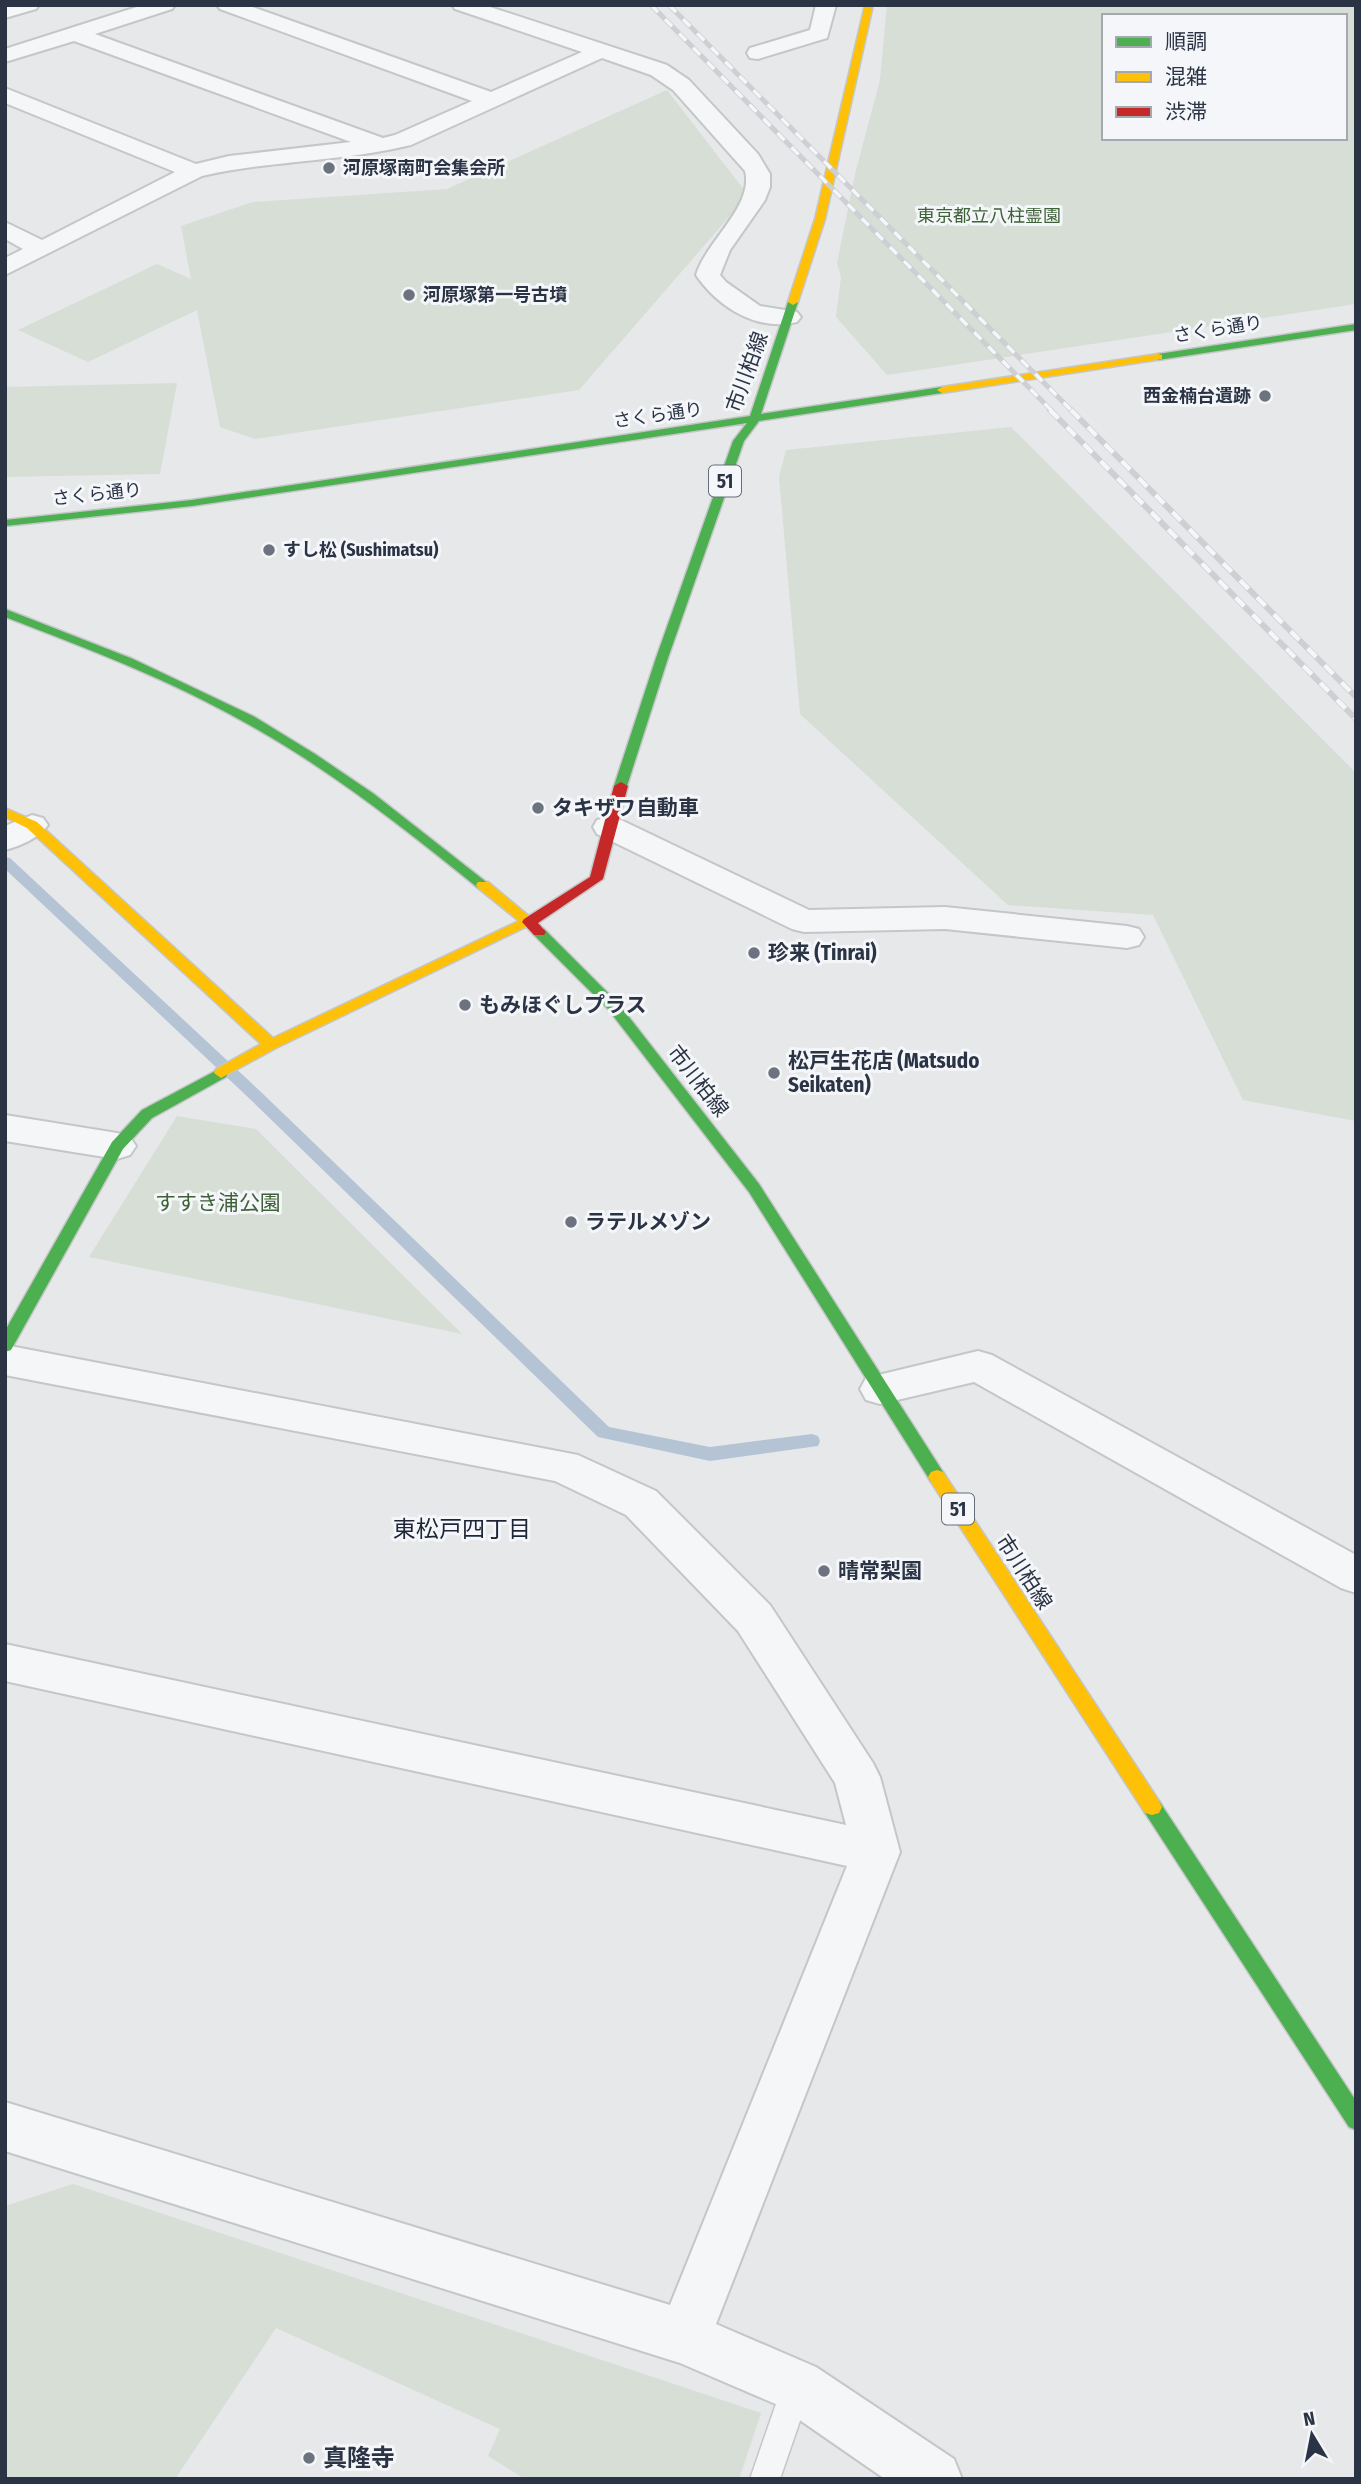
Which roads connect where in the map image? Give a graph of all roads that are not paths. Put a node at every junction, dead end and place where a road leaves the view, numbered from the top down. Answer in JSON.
{"nodes":[{"id":1,"x":29,"y":5,"type":"edge"},
{"id":2,"x":165,"y":5,"type":"edge"},
{"id":3,"x":227,"y":5,"type":"edge"},
{"id":4,"x":462,"y":5,"type":"edge"},
{"id":5,"x":826,"y":5,"type":"edge"},
{"id":6,"x":869,"y":5,"type":"edge"},
{"id":7,"x":5,"y":12,"type":"edge"},
{"id":8,"x":74,"y":34,"type":"junction"},
{"id":9,"x":601,"y":51,"type":"junction"},
{"id":10,"x":758,"y":53,"type":"dead end"},
{"id":11,"x":5,"y":56,"type":"edge"},
{"id":12,"x":5,"y":95,"type":"edge"},
{"id":13,"x":494,"y":101,"type":"junction"},
{"id":14,"x":382,"y":145,"type":"junction"},
{"id":15,"x":194,"y":171,"type":"junction"},
{"id":16,"x":5,"y":229,"type":"edge"},
{"id":17,"x":41,"y":249,"type":"junction"},
{"id":18,"x":5,"y":268,"type":"edge"},
{"id":19,"x":789,"y":317,"type":"junction"},
{"id":20,"x":1356,"y":327,"type":"edge"},
{"id":21,"x":754,"y":420,"type":"junction"},
{"id":22,"x":5,"y":523,"type":"edge"},
{"id":23,"x":5,"y":613,"type":"edge"},
{"id":24,"x":609,"y":827,"type":"junction"},
{"id":25,"x":13,"y":829,"type":"edge"},
{"id":26,"x":529,"y":922,"type":"junction"},
{"id":27,"x":1127,"y":937,"type":"dead end"},
{"id":28,"x":271,"y":1045,"type":"junction"},
{"id":29,"x":5,"y":1128,"type":"edge"},
{"id":30,"x":117,"y":1146,"type":"junction"},
{"id":31,"x":5,"y":1346,"type":"edge"},
{"id":32,"x":5,"y":1360,"type":"edge"},
{"id":33,"x":880,"y":1389,"type":"junction"},
{"id":34,"x":1356,"y":1576,"type":"edge"},
{"id":35,"x":5,"y":1662,"type":"edge"},
{"id":36,"x":876,"y":1852,"type":"junction"},
{"id":37,"x":1356,"y":2120,"type":"edge"},
{"id":38,"x":5,"y":2126,"type":"edge"},
{"id":39,"x":684,"y":2337,"type":"junction"},
{"id":40,"x":797,"y":2386,"type":"junction"},
{"id":41,"x":765,"y":2479,"type":"edge"},
{"id":42,"x":934,"y":2479,"type":"edge"}],
"edges":[{"from":1,"to":7,"type":"street"},
{"from":2,"to":8,"type":"street"},
{"from":3,"to":13,"type":"street"},
{"from":4,"to":9,"type":"street"},
{"from":5,"to":10,"type":"street"},
{"from":6,"to":19,"type":"street","name":"市川柏線","number":"51"},
{"from":8,"to":11,"type":"street"},
{"from":8,"to":14,"type":"street"},
{"from":9,"to":13,"type":"street"},
{"from":9,"to":19,"type":"street"},
{"from":12,"to":15,"type":"street"},
{"from":13,"to":14,"type":"street"},
{"from":14,"to":15,"type":"street"},
{"from":15,"to":17,"type":"street"},
{"from":16,"to":17,"type":"street"},
{"from":17,"to":18,"type":"street"},
{"from":19,"to":21,"type":"street","name":"市川柏線","number":"51"},
{"from":20,"to":21,"type":"street","name":"さくら通り"},
{"from":21,"to":22,"type":"street","name":"さくら通り"},
{"from":21,"to":24,"type":"street","name":"市川柏線","number":"51"},
{"from":23,"to":26,"type":"street"},
{"from":24,"to":26,"type":"street","name":"市川柏線","number":"51"},
{"from":24,"to":27,"type":"street"},
{"from":25,"to":28,"type":"street"},
{"from":26,"to":28,"type":"street"},
{"from":26,"to":33,"type":"street","name":"市川柏線","number":"51"},
{"from":28,"to":30,"type":"street"},
{"from":29,"to":30,"type":"street"},
{"from":30,"to":31,"type":"street"},
{"from":32,"to":36,"type":"street"},
{"from":33,"to":34,"type":"street"},
{"from":33,"to":37,"type":"street","name":"市川柏線","number":"51"},
{"from":35,"to":36,"type":"street"},
{"from":36,"to":39,"type":"street"},
{"from":38,"to":39,"type":"street"},
{"from":39,"to":40,"type":"street"},
{"from":40,"to":41,"type":"lane"},
{"from":40,"to":42,"type":"street"}]}
